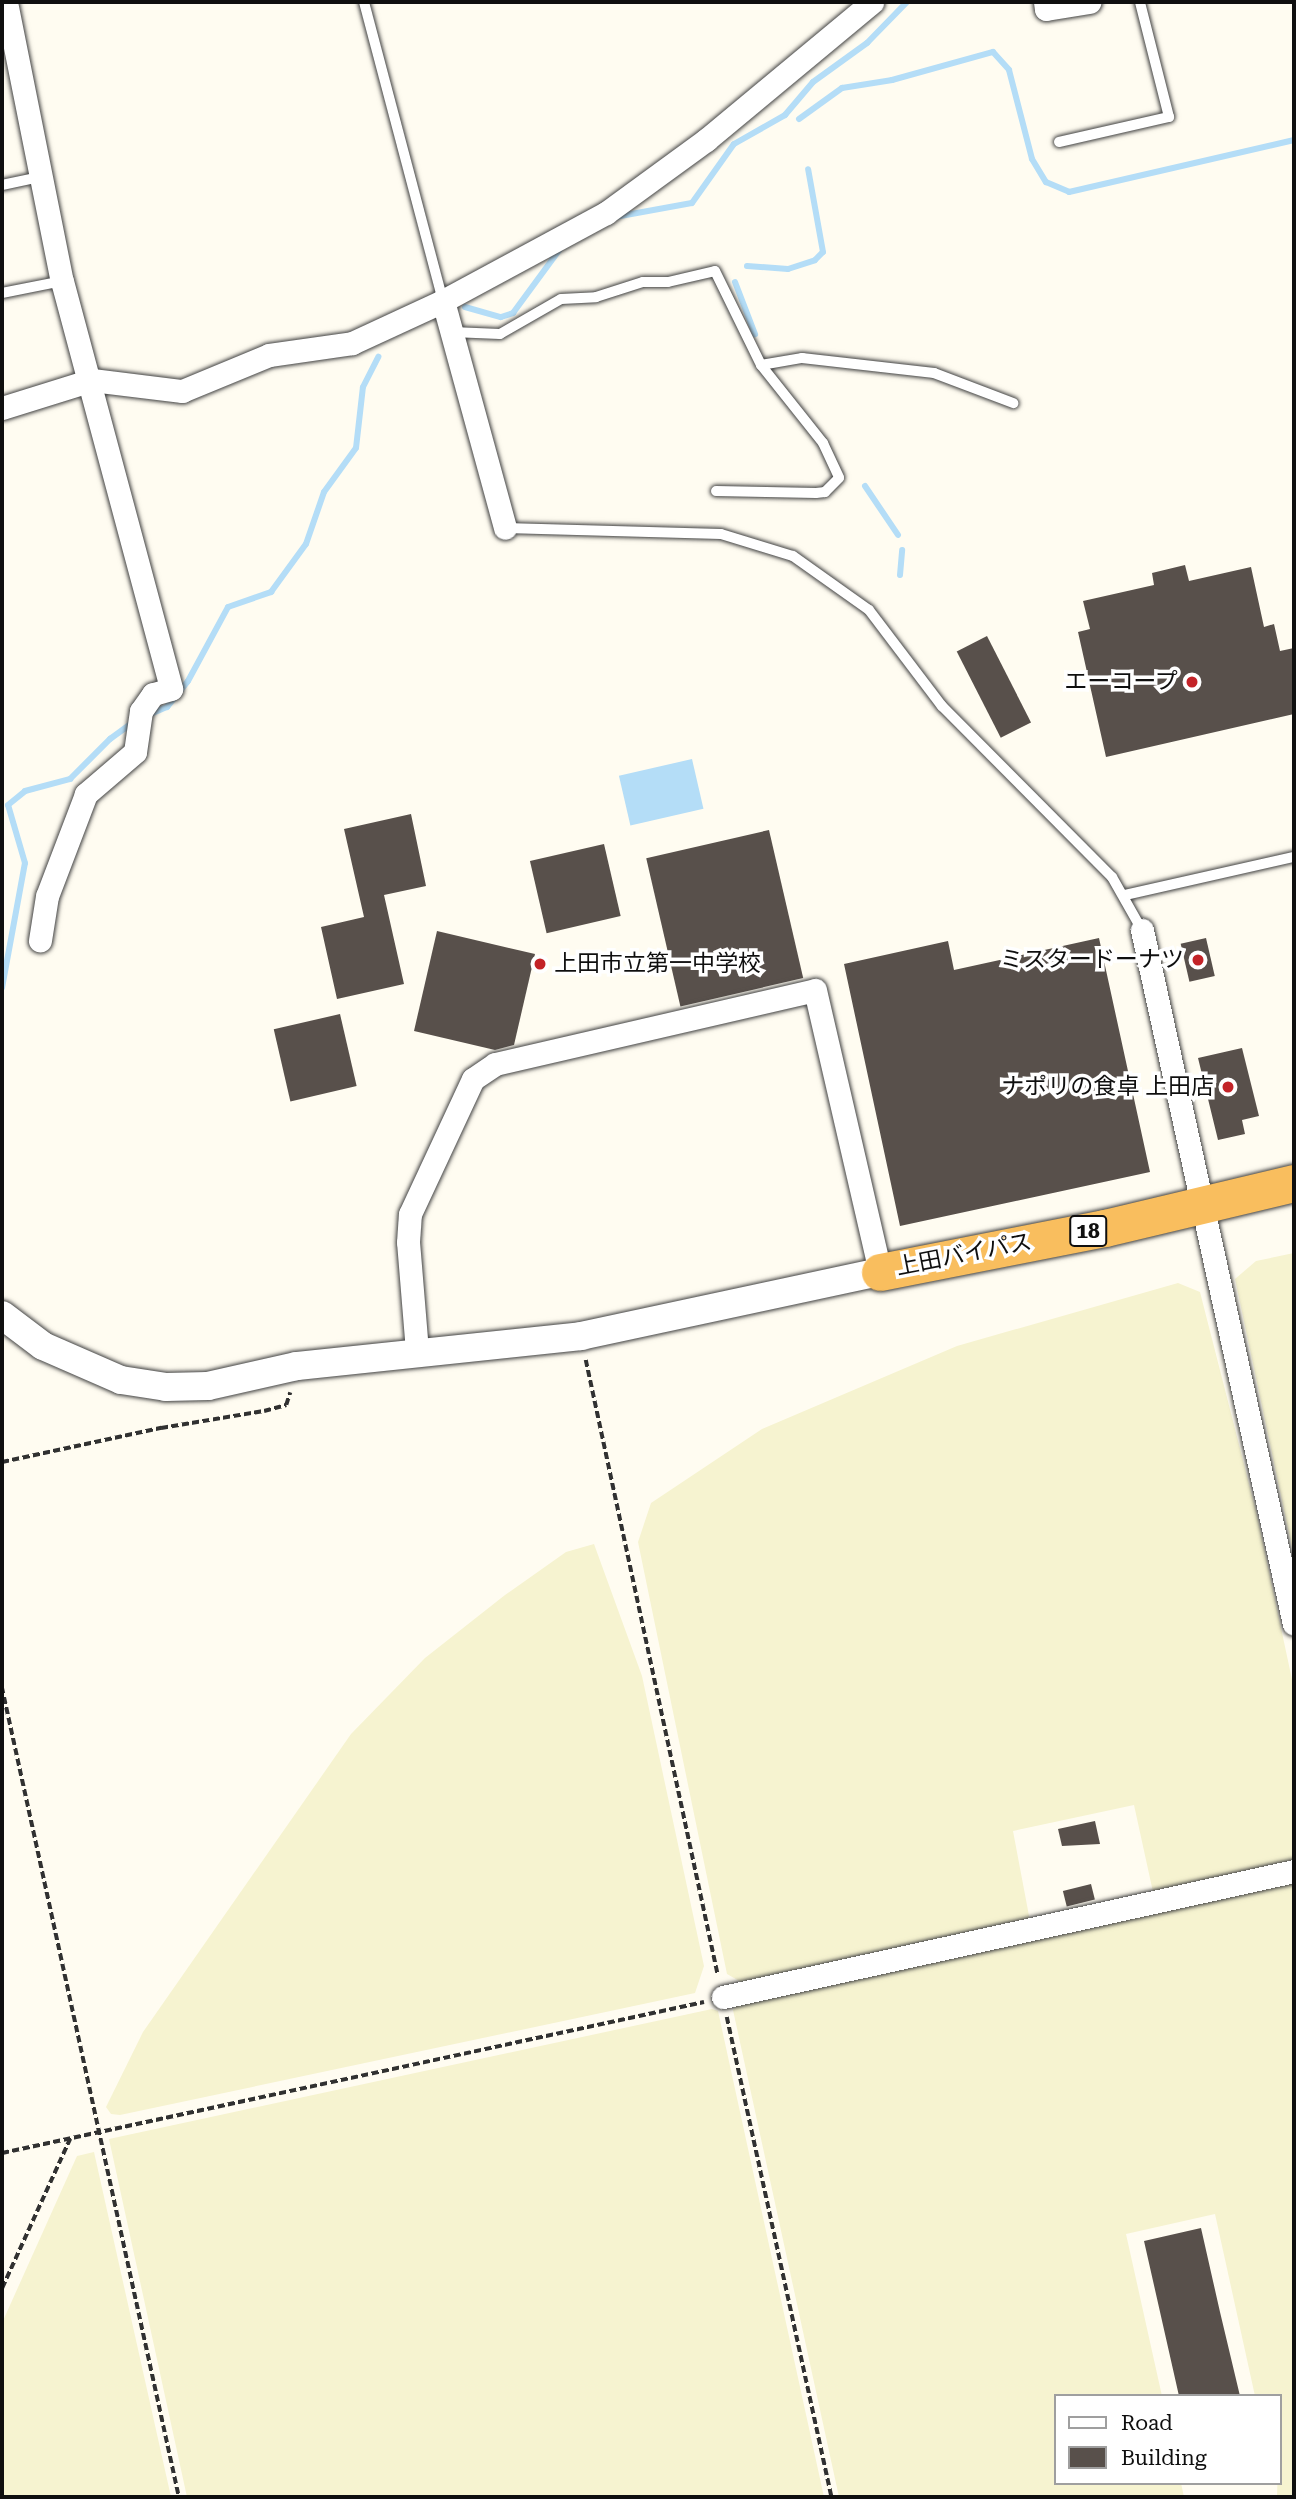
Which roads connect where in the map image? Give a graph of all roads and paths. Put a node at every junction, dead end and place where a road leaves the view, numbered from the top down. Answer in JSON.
{"nodes":[{"id":1,"x":5,"y":2,"type":"edge"},
{"id":2,"x":364,"y":2,"type":"edge"},
{"id":3,"x":872,"y":2,"type":"edge"},
{"id":4,"x":1045,"y":2,"type":"edge"},
{"id":5,"x":1088,"y":2,"type":"edge"},
{"id":6,"x":1140,"y":2,"type":"edge"},
{"id":7,"x":1059,"y":142,"type":"dead end"},
{"id":8,"x":39,"y":177,"type":"junction"},
{"id":9,"x":2,"y":185,"type":"edge"},
{"id":10,"x":62,"y":281,"type":"junction"},
{"id":11,"x":2,"y":293,"type":"edge"},
{"id":12,"x":443,"y":301,"type":"junction"},
{"id":13,"x":452,"y":332,"type":"junction"},
{"id":14,"x":761,"y":365,"type":"junction"},
{"id":15,"x":92,"y":380,"type":"junction"},
{"id":16,"x":1013,"y":403,"type":"dead end"},
{"id":17,"x":2,"y":408,"type":"edge"},
{"id":18,"x":716,"y":491,"type":"dead end"},
{"id":19,"x":505,"y":528,"type":"joint"},
{"id":20,"x":1294,"y":857,"type":"edge"},
{"id":21,"x":1125,"y":895,"type":"junction"},
{"id":22,"x":1142,"y":930,"type":"joint"},
{"id":23,"x":40,"y":940,"type":"dead end"},
{"id":24,"x":1294,"y":1183,"type":"edge"},
{"id":25,"x":1294,"y":1200,"type":"edge"},
{"id":26,"x":1204,"y":1211,"type":"junction"},
{"id":27,"x":880,"y":1272,"type":"junction"},
{"id":28,"x":2,"y":1315,"type":"edge"},
{"id":29,"x":581,"y":1336,"type":"junction"},
{"id":30,"x":417,"y":1351,"type":"junction"},
{"id":31,"x":297,"y":1366,"type":"junction"},
{"id":32,"x":2,"y":1462,"type":"edge"},
{"id":33,"x":1294,"y":1624,"type":"edge"},
{"id":34,"x":2,"y":1687,"type":"edge"},
{"id":35,"x":1294,"y":1871,"type":"edge"},
{"id":36,"x":723,"y":1997,"type":"junction"},
{"id":37,"x":99,"y":2130,"type":"junction"},
{"id":38,"x":70,"y":2139,"type":"junction"},
{"id":39,"x":2,"y":2153,"type":"edge"},
{"id":40,"x":2,"y":2288,"type":"edge"},
{"id":41,"x":179,"y":2497,"type":"edge"},
{"id":42,"x":832,"y":2497,"type":"edge"}],
"edges":[{"from":1,"to":8,"type":"street"},
{"from":2,"to":12,"type":"lane"},
{"from":3,"to":12,"type":"street"},
{"from":4,"to":5,"type":"street"},
{"from":6,"to":7,"type":"lane"},
{"from":8,"to":9,"type":"lane"},
{"from":8,"to":10,"type":"street"},
{"from":10,"to":11,"type":"lane"},
{"from":10,"to":15,"type":"street"},
{"from":12,"to":13,"type":"street"},
{"from":12,"to":15,"type":"street"},
{"from":13,"to":14,"type":"lane"},
{"from":13,"to":19,"type":"street"},
{"from":14,"to":16,"type":"lane"},
{"from":14,"to":18,"type":"lane"},
{"from":15,"to":17,"type":"street"},
{"from":15,"to":23,"type":"street"},
{"from":19,"to":21,"type":"lane"},
{"from":20,"to":21,"type":"lane"},
{"from":21,"to":22,"type":"lane"},
{"from":22,"to":26,"type":"street"},
{"from":24,"to":26,"type":"highway","name":"上田バイパス","number":"18"},
{"from":25,"to":26,"type":"highway","name":"上田バイパス","number":"18"},
{"from":26,"to":27,"type":"highway","name":"上田バイパス","number":"18"},
{"from":26,"to":33,"type":"street"},
{"from":27,"to":29,"type":"street"},
{"from":27,"to":30,"type":"street"},
{"from":28,"to":31,"type":"street"},
{"from":29,"to":30,"type":"street"},
{"from":29,"to":36,"type":"path"},
{"from":30,"to":31,"type":"street"},
{"from":31,"to":32,"type":"path"},
{"from":34,"to":37,"type":"path"},
{"from":35,"to":36,"type":"street"},
{"from":36,"to":37,"type":"path"},
{"from":36,"to":42,"type":"path"},
{"from":37,"to":38,"type":"path"},
{"from":37,"to":41,"type":"path"},
{"from":38,"to":39,"type":"path"},
{"from":38,"to":40,"type":"path"}]}
